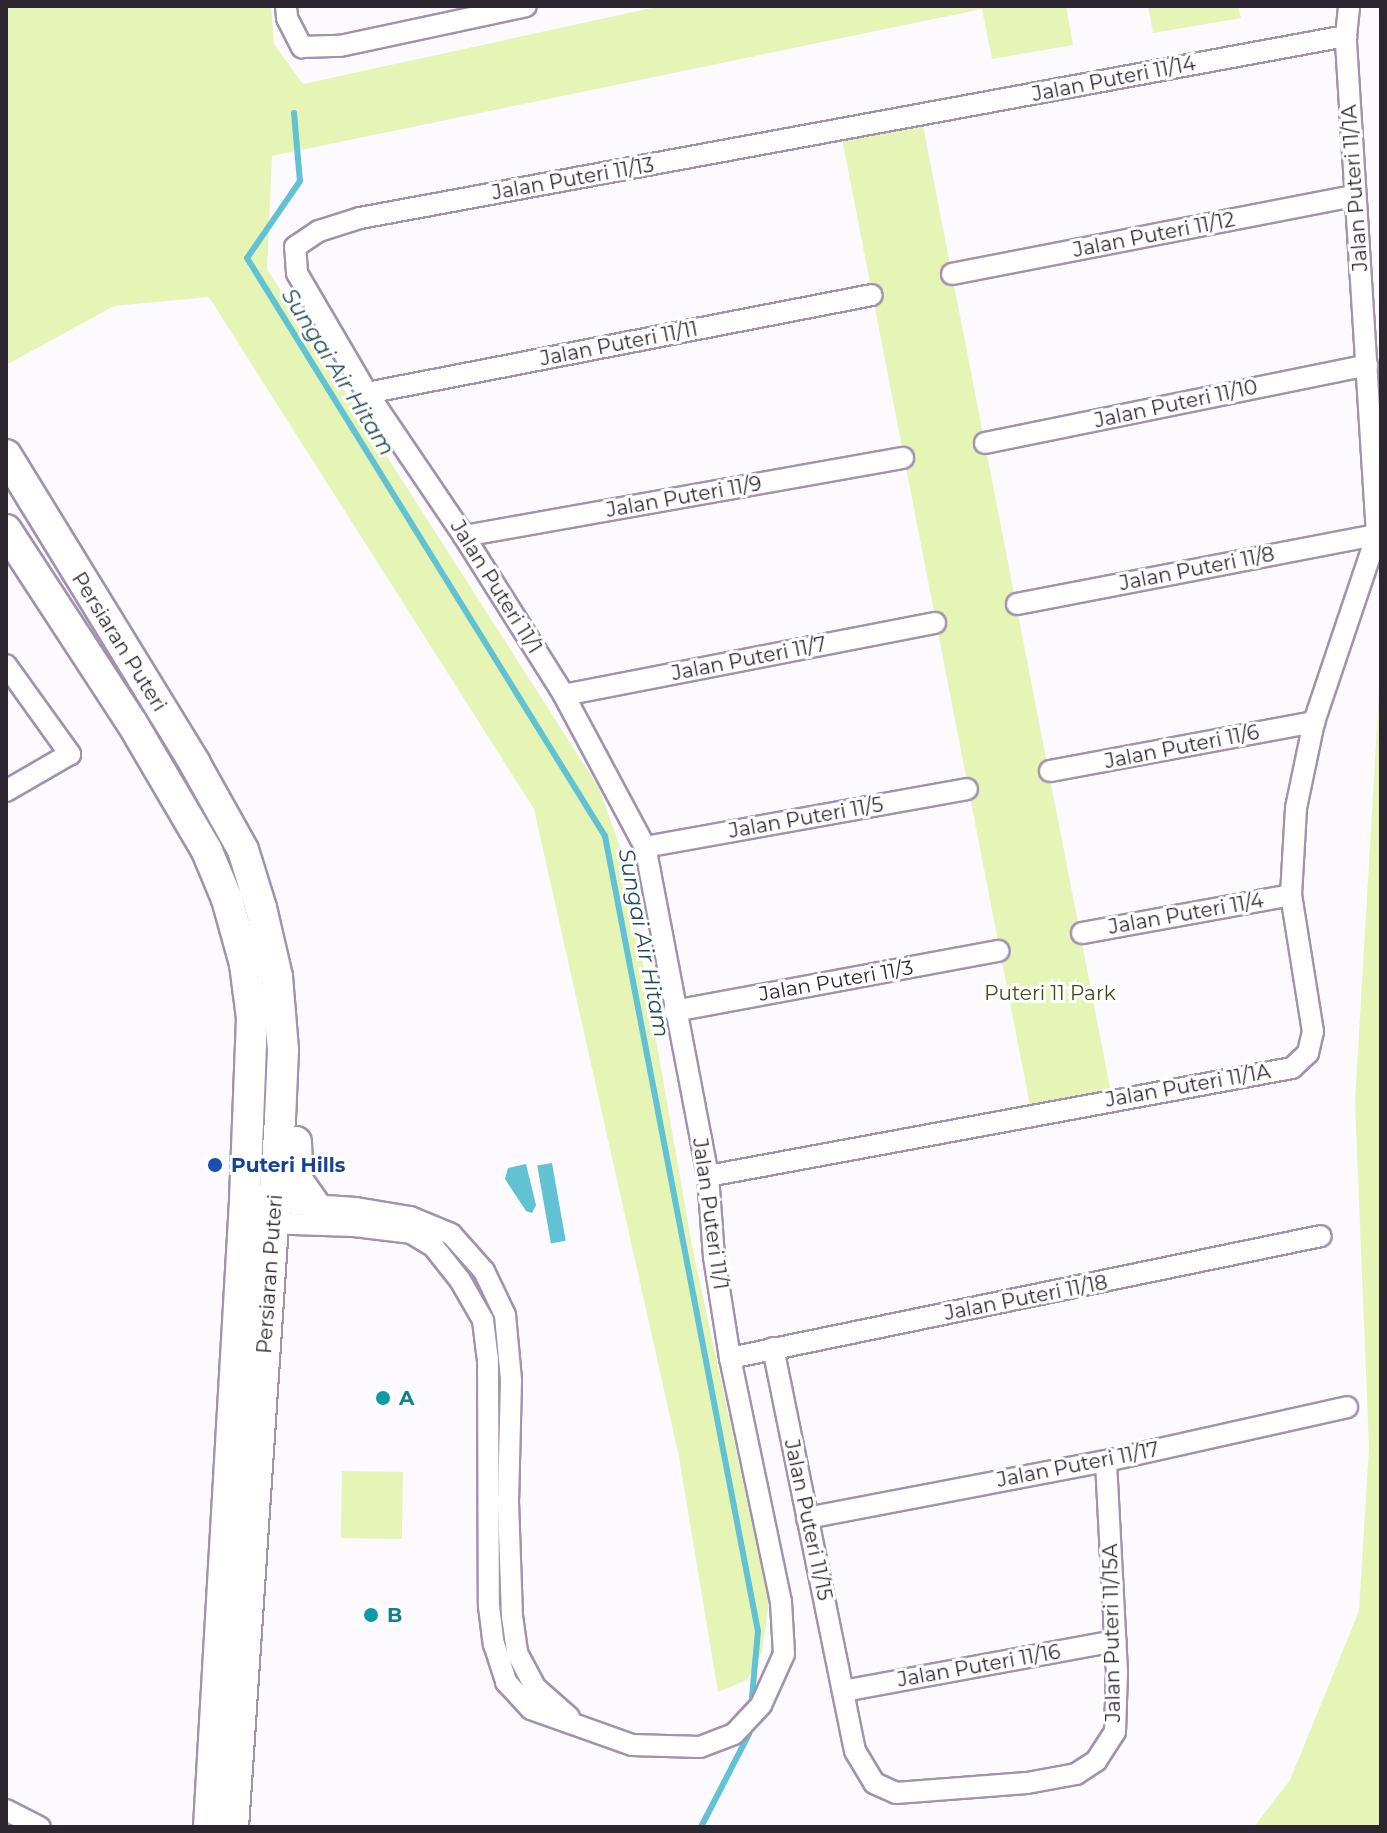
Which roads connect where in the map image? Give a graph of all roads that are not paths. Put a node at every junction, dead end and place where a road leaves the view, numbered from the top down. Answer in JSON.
{"nodes":[{"id":1,"x":526,"y":6,"type":"edge"},
{"id":2,"x":1349,"y":6,"type":"edge"},
{"id":3,"x":287,"y":12,"type":"edge"},
{"id":4,"x":1346,"y":36,"type":"junction"},
{"id":5,"x":882,"y":122,"type":"joint"},
{"id":6,"x":1355,"y":196,"type":"junction"},
{"id":7,"x":297,"y":273,"type":"joint"},
{"id":8,"x":952,"y":274,"type":"dead end"},
{"id":9,"x":872,"y":295,"type":"dead end"},
{"id":10,"x":1367,"y":365,"type":"junction"},
{"id":11,"x":367,"y":393,"type":"junction"},
{"id":12,"x":985,"y":443,"type":"dead end"},
{"id":13,"x":6,"y":455,"type":"edge"},
{"id":14,"x":903,"y":458,"type":"dead end"},
{"id":15,"x":6,"y":530,"type":"edge"},
{"id":16,"x":1377,"y":535,"type":"junction"},
{"id":17,"x":464,"y":536,"type":"junction"},
{"id":18,"x":1017,"y":604,"type":"dead end"},
{"id":19,"x":935,"y":623,"type":"dead end"},
{"id":20,"x":6,"y":665,"type":"edge"},
{"id":21,"x":564,"y":695,"type":"junction"},
{"id":22,"x":1314,"y":722,"type":"junction"},
{"id":23,"x":1050,"y":771,"type":"dead end"},
{"id":24,"x":967,"y":789,"type":"dead end"},
{"id":25,"x":6,"y":791,"type":"edge"},
{"id":26,"x":645,"y":847,"type":"junction"},
{"id":27,"x":1291,"y":895,"type":"junction"},
{"id":28,"x":1082,"y":933,"type":"dead end"},
{"id":29,"x":999,"y":951,"type":"dead end"},
{"id":30,"x":674,"y":1011,"type":"junction"},
{"id":31,"x":283,"y":1050,"type":"junction"},
{"id":32,"x":708,"y":1176,"type":"junction"},
{"id":33,"x":315,"y":1206,"type":"junction"},
{"id":34,"x":259,"y":1213,"type":"junction"},
{"id":35,"x":1321,"y":1236,"type":"dead end"},
{"id":36,"x":773,"y":1348,"type":"junction"},
{"id":37,"x":730,"y":1358,"type":"junction"},
{"id":38,"x":1347,"y":1407,"type":"dead end"},
{"id":39,"x":1106,"y":1461,"type":"junction"},
{"id":40,"x":807,"y":1518,"type":"junction"},
{"id":41,"x":1115,"y":1641,"type":"junction"},
{"id":42,"x":843,"y":1691,"type":"junction"},
{"id":43,"x":575,"y":1723,"type":"junction"},
{"id":44,"x":6,"y":1810,"type":"edge"},
{"id":45,"x":40,"y":1827,"type":"edge"},
{"id":46,"x":209,"y":1827,"type":"edge"},
{"id":47,"x":233,"y":1827,"type":"edge"}],
"edges":[{"from":1,"to":3,"type":"street"},
{"from":2,"to":4,"type":"street","name":"Jalan Puteri 11/1A"},
{"from":4,"to":5,"type":"street","name":"Jalan Puteri 11/14"},
{"from":4,"to":6,"type":"street","name":"Jalan Puteri 11/1A"},
{"from":5,"to":7,"type":"street","name":"Jalan Puteri 11/13"},
{"from":6,"to":8,"type":"street","name":"Jalan Puteri 11/12"},
{"from":6,"to":10,"type":"street","name":"Jalan Puteri 11/1A"},
{"from":7,"to":11,"type":"street","name":"Jalan Puteri 11/1"},
{"from":9,"to":11,"type":"street","name":"Jalan Puteri 11/11"},
{"from":10,"to":12,"type":"street","name":"Jalan Puteri 11/10"},
{"from":10,"to":16,"type":"street","name":"Jalan Puteri 11/1A"},
{"from":11,"to":17,"type":"street","name":"Jalan Puteri 11/1"},
{"from":13,"to":31,"type":"main road","name":"Persiaran Puteri"},
{"from":14,"to":17,"type":"street","name":"Jalan Puteri 11/9"},
{"from":15,"to":34,"type":"main road","name":"Persiaran Puteri"},
{"from":16,"to":18,"type":"street","name":"Jalan Puteri 11/8"},
{"from":16,"to":22,"type":"street","name":"Jalan Puteri 11/1A"},
{"from":17,"to":21,"type":"street","name":"Jalan Puteri 11/1"},
{"from":19,"to":21,"type":"street","name":"Jalan Puteri 11/7"},
{"from":20,"to":25,"type":"street"},
{"from":21,"to":26,"type":"street","name":"Jalan Puteri 11/1"},
{"from":22,"to":23,"type":"street","name":"Jalan Puteri 11/6"},
{"from":22,"to":27,"type":"street","name":"Jalan Puteri 11/1A"},
{"from":24,"to":26,"type":"street","name":"Jalan Puteri 11/5"},
{"from":26,"to":30,"type":"street","name":"Jalan Puteri 11/1"},
{"from":27,"to":28,"type":"street","name":"Jalan Puteri 11/4"},
{"from":27,"to":32,"type":"street","name":"Jalan Puteri 11/1A"},
{"from":29,"to":30,"type":"street","name":"Jalan Puteri 11/3"},
{"from":30,"to":32,"type":"street","name":"Jalan Puteri 11/1"},
{"from":31,"to":33,"type":"main road"},
{"from":31,"to":34,"type":"main road","name":"Persiaran Puteri"},
{"from":32,"to":37,"type":"street","name":"Jalan Puteri 11/1"},
{"from":33,"to":34,"type":"street","name":"Jalan Puteri 11/1"},
{"from":33,"to":43,"type":"street","name":"Jalan Puteri 11/1"},
{"from":34,"to":43,"type":"street","name":"Jalan Puteri 11/1"},
{"from":34,"to":46,"type":"main road","name":"Persiaran Puteri"},
{"from":34,"to":47,"type":"main road","name":"Persiaran Puteri"},
{"from":35,"to":36,"type":"street","name":"Jalan Puteri 11/18"},
{"from":36,"to":37,"type":"street","name":"Jalan Puteri 11/18"},
{"from":36,"to":40,"type":"street","name":"Jalan Puteri 11/15"},
{"from":37,"to":43,"type":"street","name":"Jalan Puteri 11/1"},
{"from":38,"to":39,"type":"street","name":"Jalan Puteri 11/17"},
{"from":39,"to":40,"type":"street","name":"Jalan Puteri 11/17"},
{"from":39,"to":41,"type":"street","name":"Jalan Puteri 11/15A"},
{"from":40,"to":42,"type":"street","name":"Jalan Puteri 11/15"},
{"from":41,"to":42,"type":"street","name":"Jalan Puteri 11/16"},
{"from":41,"to":42,"type":"street","name":"Jalan Puteri 11/15A"},
{"from":44,"to":45,"type":"street"}]}
